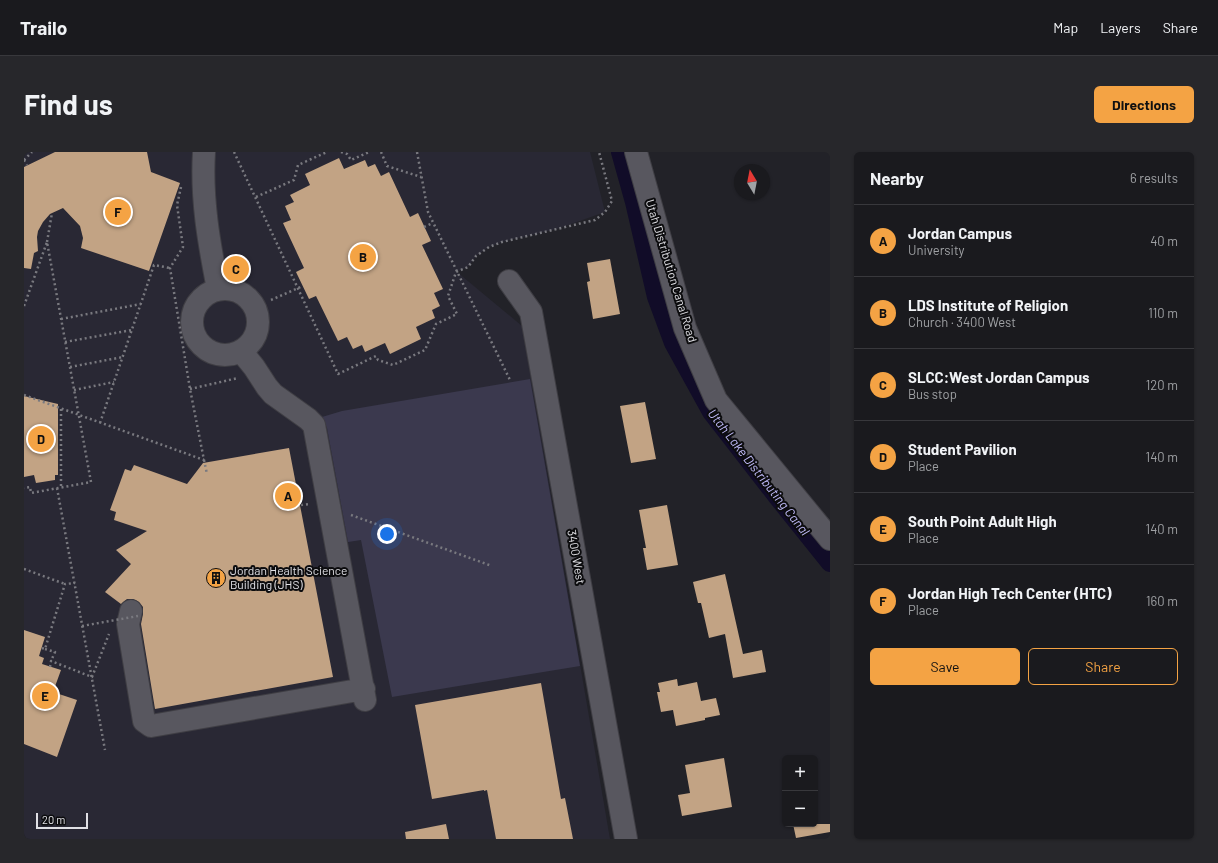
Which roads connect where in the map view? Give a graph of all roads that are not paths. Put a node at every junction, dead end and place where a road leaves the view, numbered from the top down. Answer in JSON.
{"nodes":[{"id":1,"x":204,"y":152,"type":"edge"},
{"id":2,"x":636,"y":152,"type":"edge"},
{"id":3,"x":508,"y":281,"type":"dead end"},
{"id":4,"x":218,"y":289,"type":"junction"},
{"id":5,"x":241,"y":351,"type":"junction"},
{"id":6,"x":830,"y":538,"type":"edge"},
{"id":7,"x":128,"y":615,"type":"road end"},
{"id":8,"x":626,"y":839,"type":"edge"}],
"edges":[{"from":1,"to":4,"type":"street"},
{"from":2,"to":6,"type":"street","name":"Utah Distribution Canal Road"},
{"from":3,"to":8,"type":"street","name":"3400 West"},
{"from":4,"to":5,"type":"street"},
{"from":4,"to":5,"type":"street"},
{"from":5,"to":7,"type":"street"}]}
